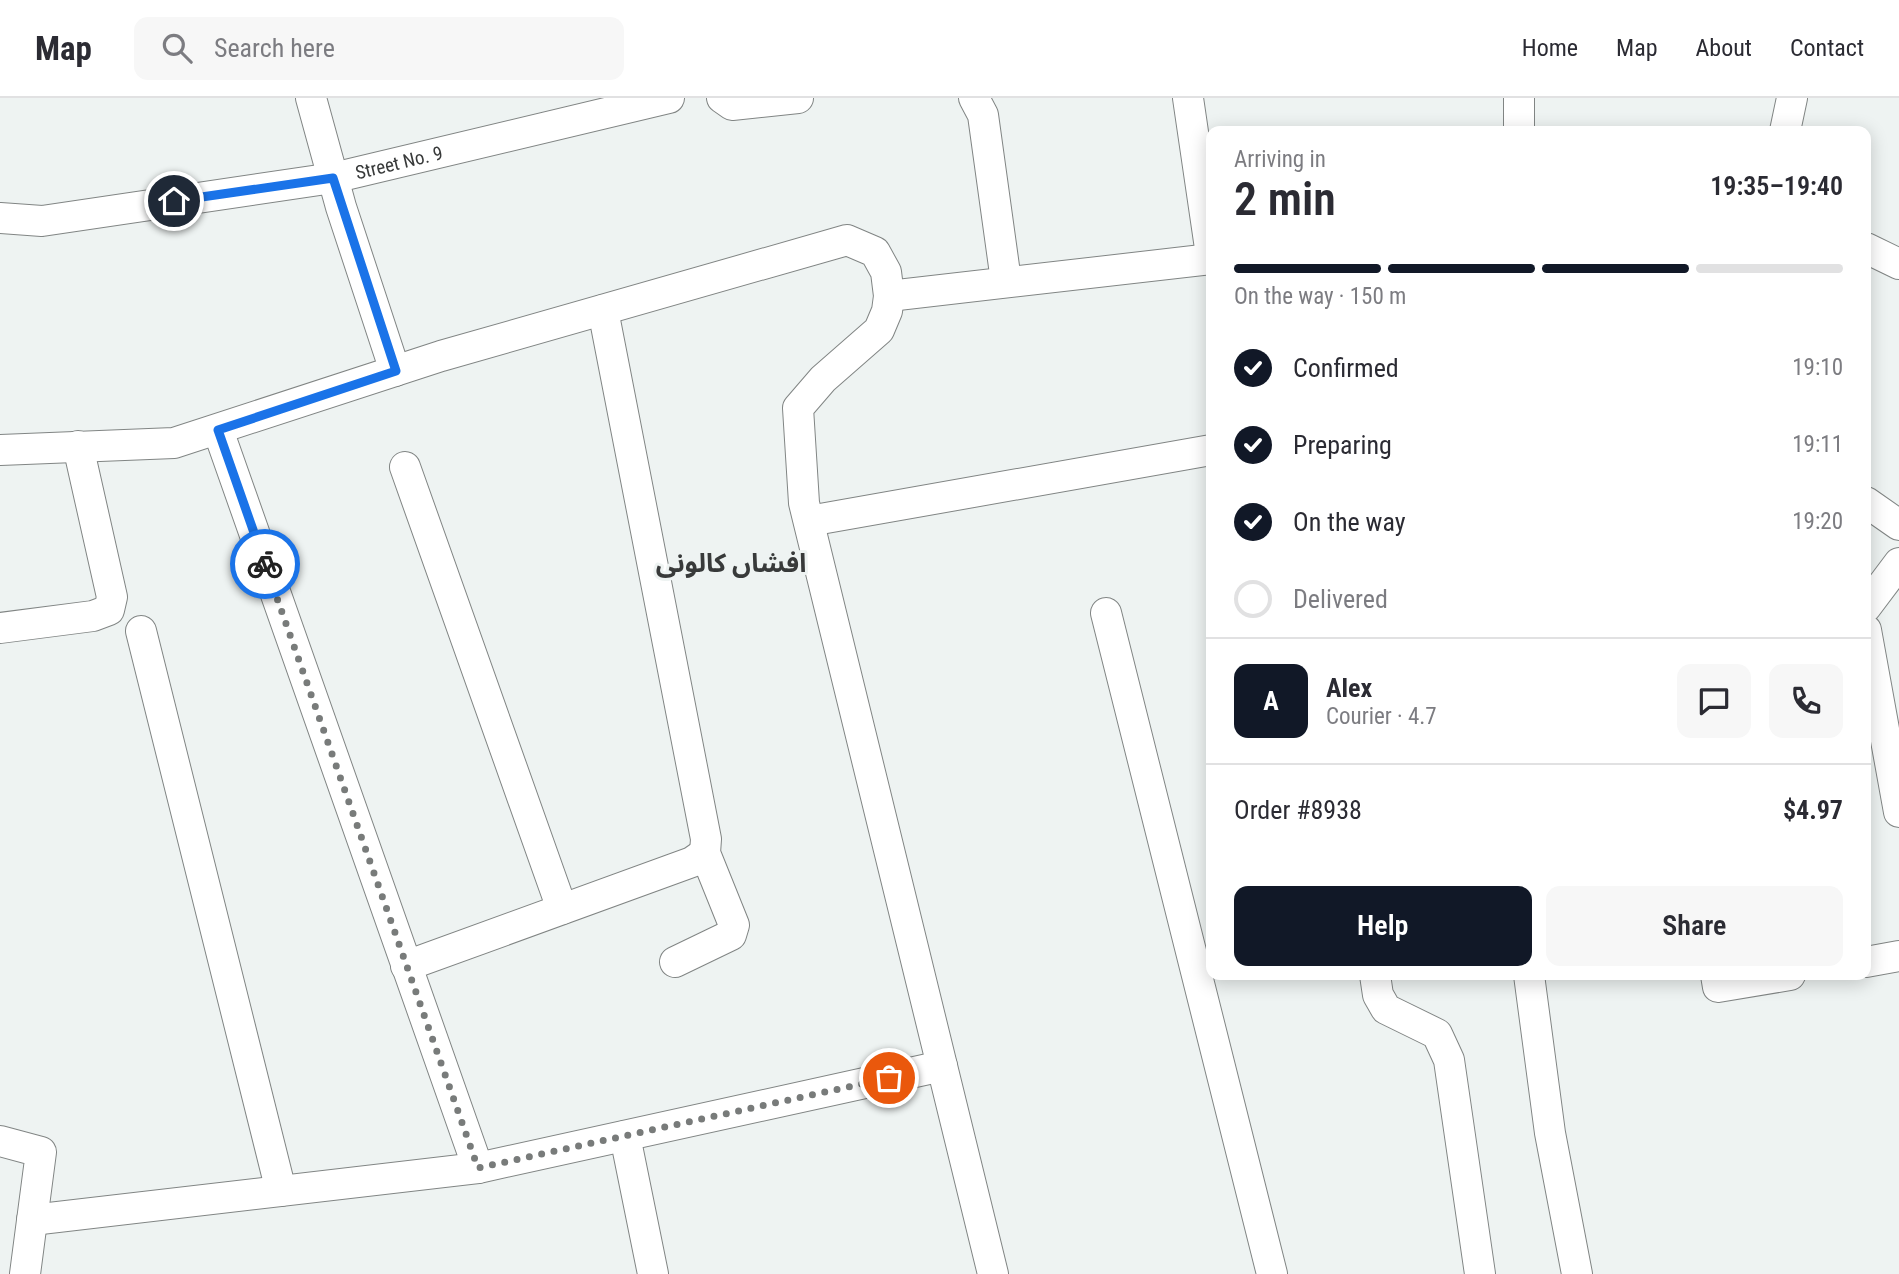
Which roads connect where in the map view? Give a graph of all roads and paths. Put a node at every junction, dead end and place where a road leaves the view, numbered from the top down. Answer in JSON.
{"nodes":[{"id":1,"x":311,"y":98,"type":"edge"},
{"id":2,"x":669,"y":98,"type":"edge"},
{"id":3,"x":722,"y":98,"type":"edge"},
{"id":4,"x":798,"y":98,"type":"edge"},
{"id":5,"x":974,"y":98,"type":"edge"},
{"id":6,"x":1188,"y":98,"type":"edge"},
{"id":7,"x":1519,"y":98,"type":"edge"},
{"id":8,"x":1793,"y":98,"type":"edge"},
{"id":9,"x":1519,"y":126,"type":"edge"},
{"id":10,"x":1786,"y":126,"type":"edge"},
{"id":11,"x":333,"y":178,"type":"junction"},
{"id":12,"x":0,"y":218,"type":"edge"},
{"id":13,"x":1206,"y":222,"type":"edge"},
{"id":14,"x":1871,"y":250,"type":"edge"},
{"id":15,"x":1206,"y":258,"type":"edge"},
{"id":16,"x":1899,"y":264,"type":"edge"},
{"id":17,"x":1006,"y":281,"type":"junction"},
{"id":18,"x":889,"y":296,"type":"junction"},
{"id":19,"x":603,"y":310,"type":"junction"},
{"id":20,"x":396,"y":371,"type":"junction"},
{"id":21,"x":218,"y":430,"type":"junction"},
{"id":22,"x":78,"y":446,"type":"junction"},
{"id":23,"x":0,"y":450,"type":"edge"},
{"id":24,"x":1206,"y":451,"type":"edge"},
{"id":25,"x":405,"y":467,"type":"dead end"},
{"id":26,"x":1871,"y":505,"type":"edge"},
{"id":27,"x":809,"y":522,"type":"junction"},
{"id":28,"x":1899,"y":525,"type":"edge"},
{"id":29,"x":1899,"y":563,"type":"edge"},
{"id":30,"x":1871,"y":600,"type":"edge"},
{"id":31,"x":1106,"y":613,"type":"dead end"},
{"id":32,"x":0,"y":628,"type":"edge"},
{"id":33,"x":141,"y":631,"type":"dead end"},
{"id":34,"x":1871,"y":658,"type":"edge"},
{"id":35,"x":1899,"y":812,"type":"edge"},
{"id":36,"x":705,"y":853,"type":"junction"},
{"id":37,"x":562,"y":909,"type":"junction"},
{"id":38,"x":1899,"y":956,"type":"edge"},
{"id":39,"x":1871,"y":961,"type":"edge"},
{"id":40,"x":675,"y":962,"type":"dead end"},
{"id":41,"x":406,"y":966,"type":"junction"},
{"id":42,"x":1376,"y":980,"type":"edge"},
{"id":43,"x":1530,"y":980,"type":"edge"},
{"id":44,"x":1717,"y":980,"type":"edge"},
{"id":45,"x":1760,"y":980,"type":"edge"},
{"id":46,"x":942,"y":1066,"type":"junction"},
{"id":47,"x":625,"y":1136,"type":"junction"},
{"id":48,"x":0,"y":1141,"type":"edge"},
{"id":49,"x":478,"y":1168,"type":"junction"},
{"id":50,"x":281,"y":1191,"type":"junction"},
{"id":51,"x":33,"y":1220,"type":"junction"},
{"id":52,"x":25,"y":1274,"type":"edge"},
{"id":53,"x":653,"y":1274,"type":"edge"},
{"id":54,"x":993,"y":1274,"type":"edge"},
{"id":55,"x":1272,"y":1274,"type":"edge"},
{"id":56,"x":1480,"y":1274,"type":"edge"},
{"id":57,"x":1577,"y":1274,"type":"edge"}],
"edges":[{"from":1,"to":11,"type":"street"},
{"from":2,"to":11,"type":"street","name":"Street No. 9"},
{"from":3,"to":4,"type":"street"},
{"from":5,"to":17,"type":"street"},
{"from":6,"to":13,"type":"street"},
{"from":7,"to":9,"type":"street"},
{"from":8,"to":10,"type":"street"},
{"from":11,"to":12,"type":"street","name":"Street No. 9"},
{"from":11,"to":20,"type":"street"},
{"from":14,"to":16,"type":"street"},
{"from":15,"to":17,"type":"street"},
{"from":17,"to":18,"type":"street"},
{"from":18,"to":19,"type":"street"},
{"from":18,"to":27,"type":"street"},
{"from":19,"to":20,"type":"street"},
{"from":19,"to":36,"type":"street"},
{"from":20,"to":21,"type":"street"},
{"from":21,"to":22,"type":"street"},
{"from":21,"to":41,"type":"street"},
{"from":22,"to":23,"type":"street"},
{"from":22,"to":32,"type":"street"},
{"from":24,"to":27,"type":"street"},
{"from":25,"to":37,"type":"street"},
{"from":26,"to":28,"type":"street"},
{"from":27,"to":46,"type":"street"},
{"from":29,"to":30,"type":"street"},
{"from":31,"to":55,"type":"street"},
{"from":33,"to":50,"type":"street"},
{"from":34,"to":35,"type":"street"},
{"from":36,"to":37,"type":"street"},
{"from":36,"to":40,"type":"street"},
{"from":37,"to":41,"type":"street"},
{"from":38,"to":39,"type":"street"},
{"from":41,"to":49,"type":"street"},
{"from":42,"to":56,"type":"street"},
{"from":43,"to":57,"type":"street"},
{"from":44,"to":45,"type":"street"},
{"from":46,"to":47,"type":"street"},
{"from":46,"to":54,"type":"street"},
{"from":47,"to":49,"type":"street"},
{"from":47,"to":53,"type":"street"},
{"from":48,"to":51,"type":"street"},
{"from":49,"to":50,"type":"street"},
{"from":50,"to":51,"type":"street"},
{"from":51,"to":52,"type":"street"}]}
